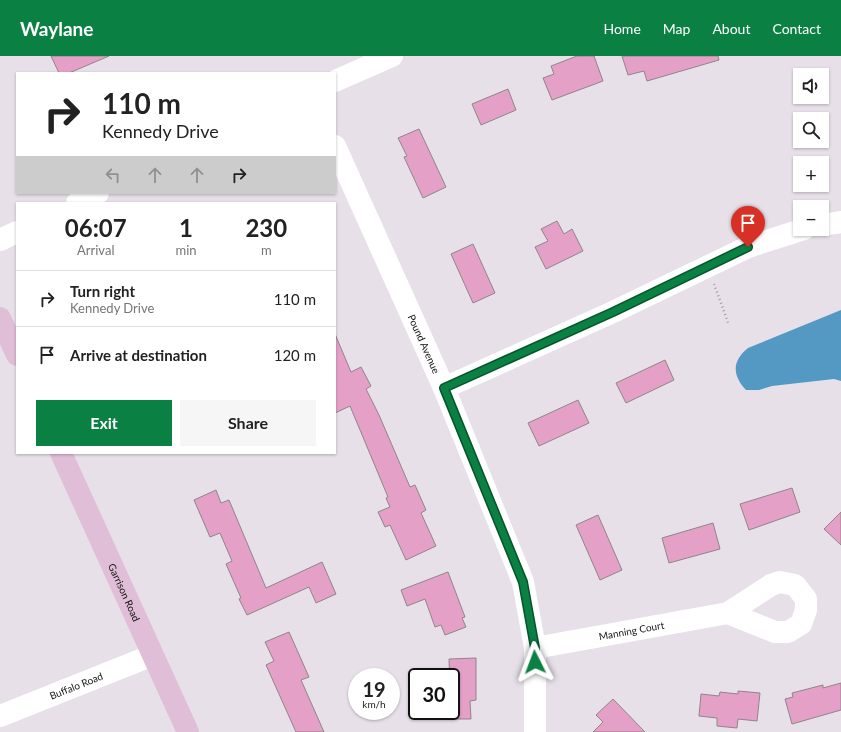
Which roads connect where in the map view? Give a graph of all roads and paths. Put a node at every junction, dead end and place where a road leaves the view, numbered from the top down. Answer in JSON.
{"nodes":[{"id":1,"x":392,"y":56,"type":"edge"},
{"id":2,"x":336,"y":81,"type":"edge"},
{"id":3,"x":336,"y":148,"type":"edge"},
{"id":4,"x":96,"y":194,"type":"edge"},
{"id":5,"x":79,"y":202,"type":"edge"},
{"id":6,"x":841,"y":222,"type":"edge"},
{"id":7,"x":829,"y":224,"type":"edge"},
{"id":8,"x":16,"y":232,"type":"edge"},
{"id":9,"x":793,"y":233,"type":"edge"},
{"id":10,"x":0,"y":240,"type":"edge"},
{"id":11,"x":706,"y":268,"type":"junction"},
{"id":12,"x":0,"y":318,"type":"edge"},
{"id":13,"x":730,"y":325,"type":"dead end"},
{"id":14,"x":16,"y":353,"type":"edge"},
{"id":15,"x":444,"y":388,"type":"junction"},
{"id":16,"x":62,"y":454,"type":"edge"},
{"id":17,"x":728,"y":614,"type":"dead end"},
{"id":18,"x":535,"y":648,"type":"junction"},
{"id":19,"x":153,"y":655,"type":"junction"},
{"id":20,"x":0,"y":716,"type":"edge"},
{"id":21,"x":188,"y":732,"type":"edge"},
{"id":22,"x":535,"y":732,"type":"edge"}],
"edges":[{"from":1,"to":2,"type":"street"},
{"from":3,"to":15,"type":"street","name":"Pound Avenue"},
{"from":4,"to":5,"type":"street"},
{"from":6,"to":7,"type":"street"},
{"from":8,"to":10,"type":"street"},
{"from":9,"to":11,"type":"street"},
{"from":11,"to":13,"type":"path"},
{"from":11,"to":15,"type":"street"},
{"from":12,"to":14,"type":"main road"},
{"from":15,"to":18,"type":"street","name":"Pound Avenue"},
{"from":16,"to":19,"type":"main road","name":"Garrison Road"},
{"from":17,"to":18,"type":"street","name":"Manning Court"},
{"from":18,"to":22,"type":"street","name":"Pound Avenue"},
{"from":19,"to":20,"type":"street","name":"Buffalo Road"},
{"from":19,"to":21,"type":"main road","name":"Garrison Road"}]}
